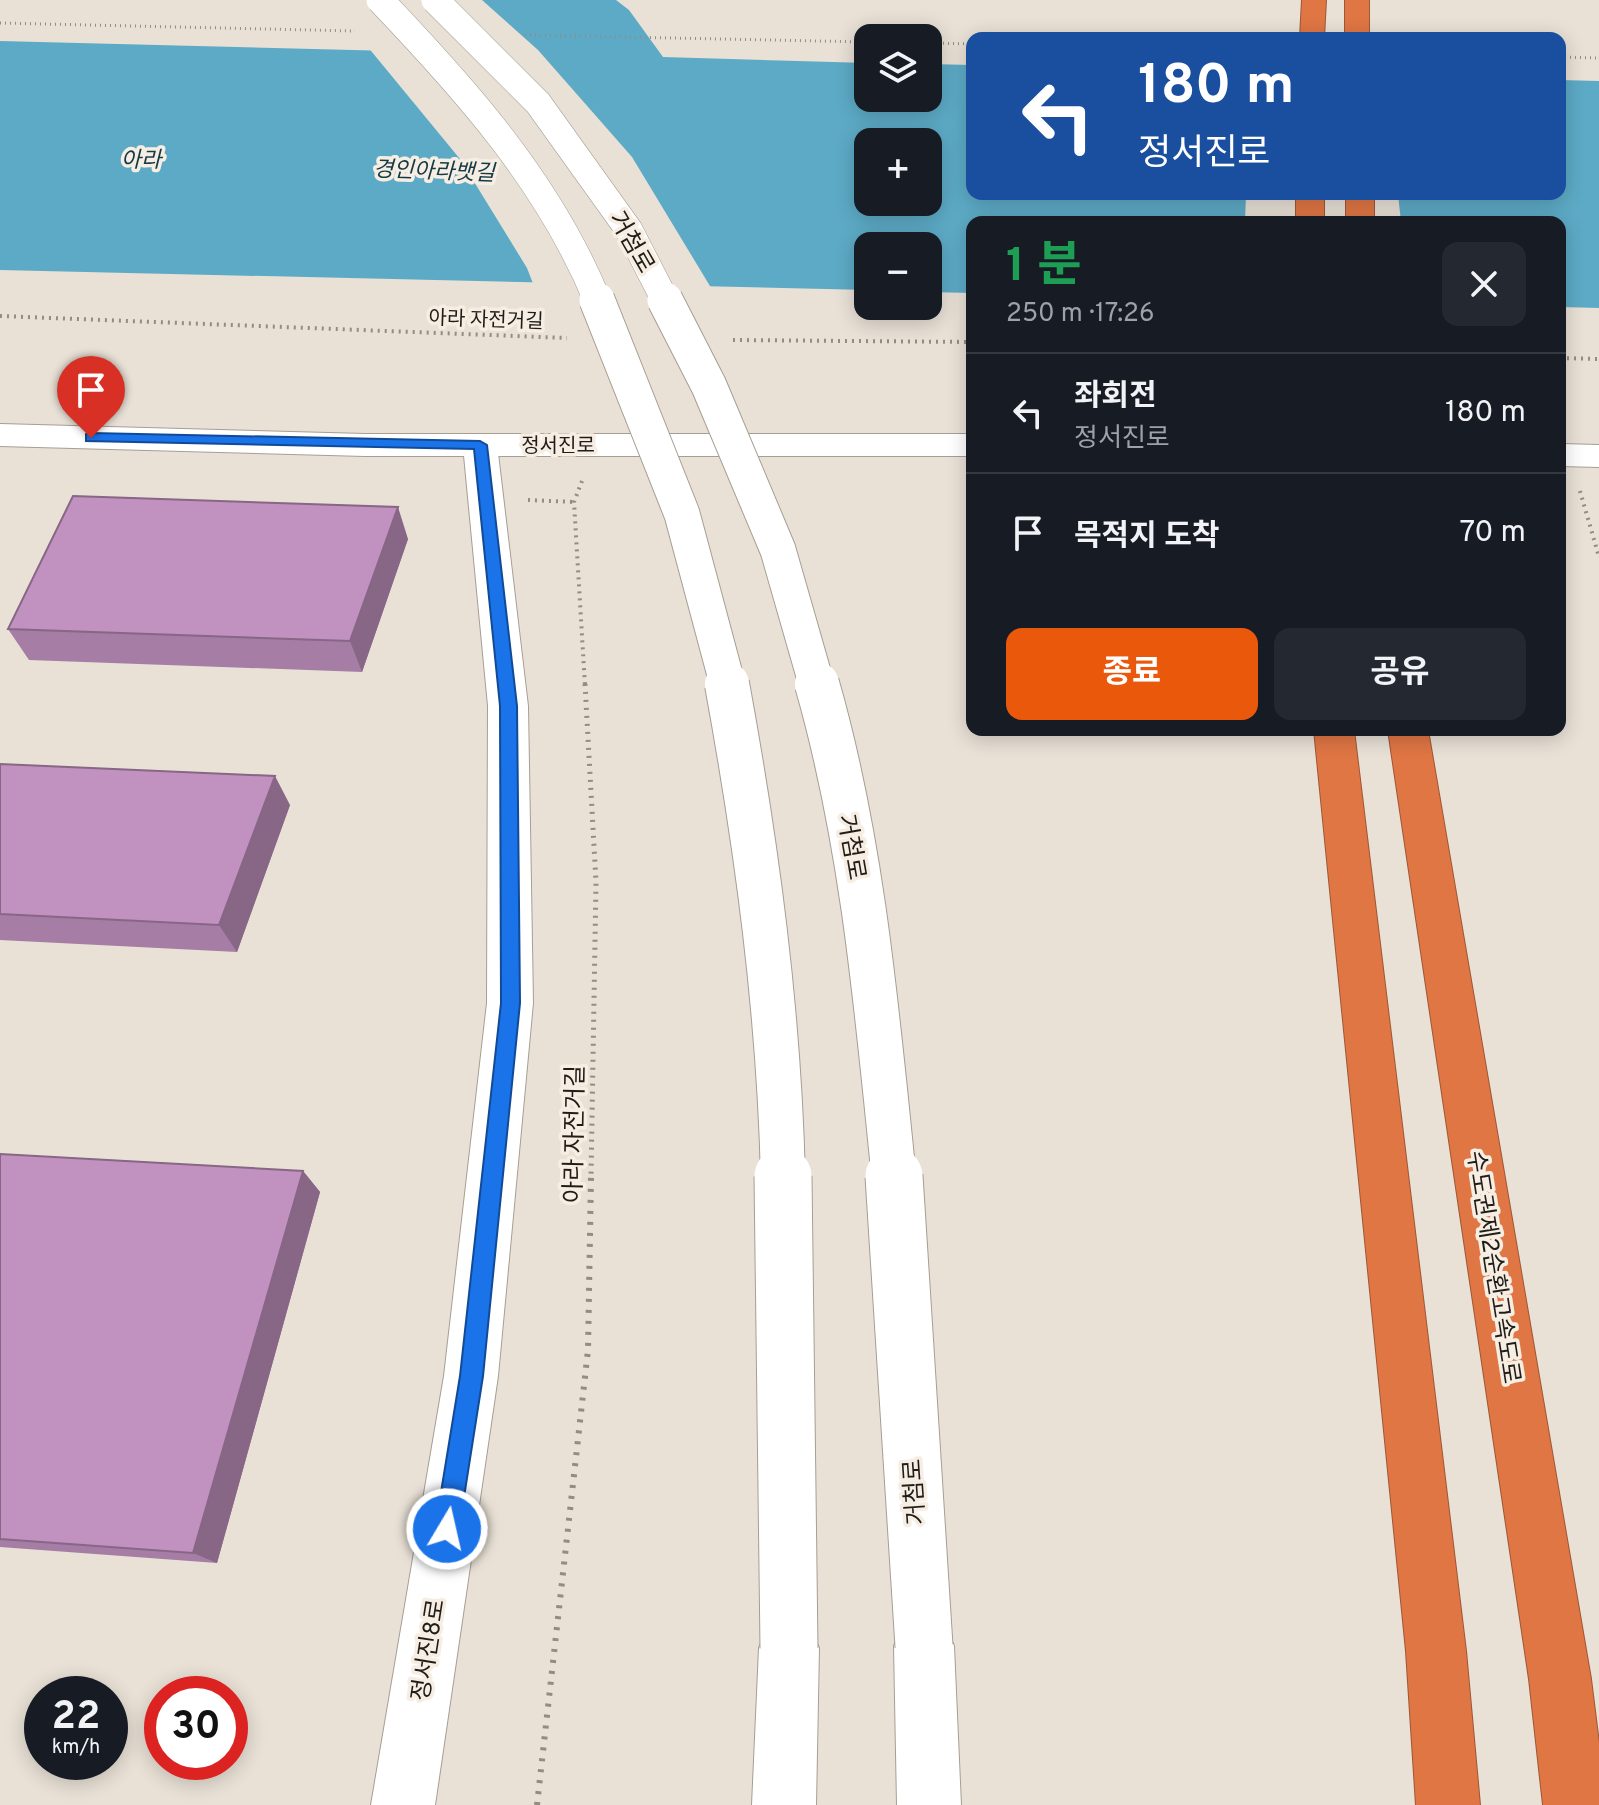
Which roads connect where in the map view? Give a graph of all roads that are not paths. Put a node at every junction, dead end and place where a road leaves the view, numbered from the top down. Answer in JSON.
{"nodes":[{"id":1,"x":435,"y":0,"type":"edge"},
{"id":2,"x":1314,"y":0,"type":"edge"},
{"id":3,"x":1357,"y":0,"type":"edge"},
{"id":4,"x":374,"y":16,"type":"edge"},
{"id":5,"x":1312,"y":32,"type":"edge"},
{"id":6,"x":1357,"y":32,"type":"edge"},
{"id":7,"x":0,"y":435,"type":"edge"},
{"id":8,"x":480,"y":445,"type":"junction"},
{"id":9,"x":966,"y":445,"type":"edge"},
{"id":10,"x":1335,"y":736,"type":"edge"},
{"id":11,"x":1409,"y":736,"type":"edge"},
{"id":12,"x":403,"y":1805,"type":"edge"},
{"id":13,"x":784,"y":1805,"type":"edge"},
{"id":14,"x":929,"y":1805,"type":"edge"},
{"id":15,"x":1448,"y":1805,"type":"edge"},
{"id":16,"x":1575,"y":1805,"type":"edge"}],
"edges":[{"from":1,"to":14,"type":"street","name":"거첨로","bridge":true},
{"from":2,"to":5,"type":"highway"},
{"from":3,"to":6,"type":"highway"},
{"from":4,"to":13,"type":"street","bridge":true},
{"from":7,"to":8,"type":"street","name":"정서진로"},
{"from":8,"to":9,"type":"street","name":"정서진로"},
{"from":8,"to":12,"type":"street","name":"정서진8로"},
{"from":10,"to":15,"type":"highway"},
{"from":11,"to":16,"type":"highway","name":"수도권제2순환고속도로"}]}
